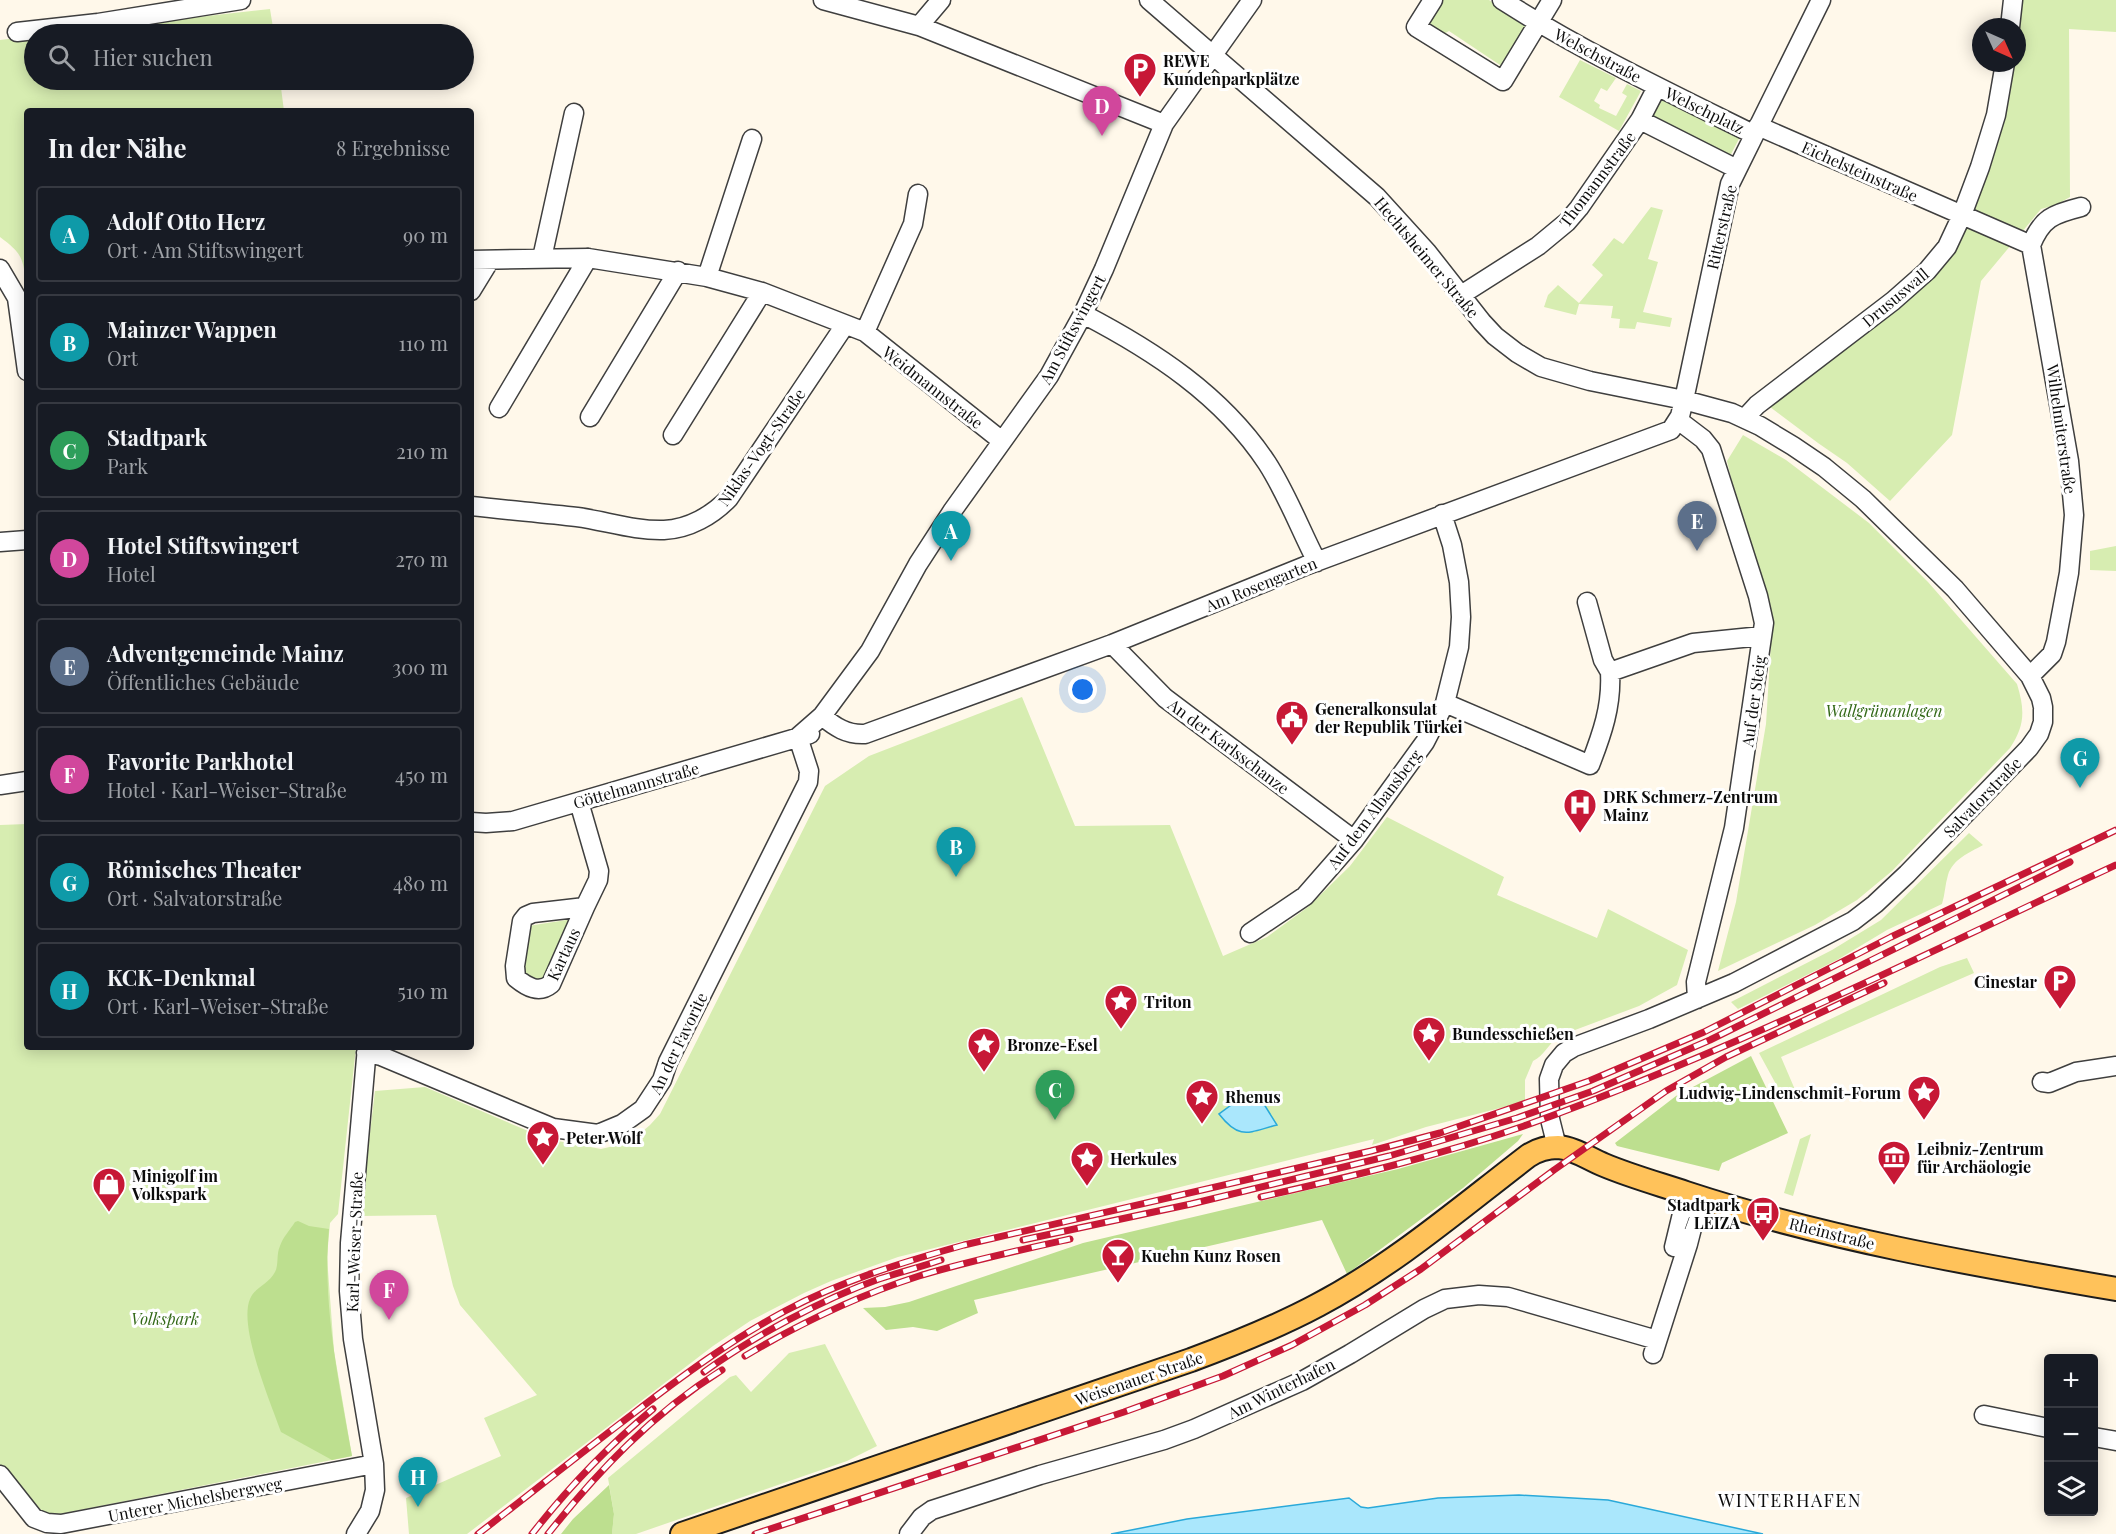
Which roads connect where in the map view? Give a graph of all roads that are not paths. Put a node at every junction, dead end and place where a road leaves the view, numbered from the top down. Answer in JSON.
{"nodes":[{"id":1,"x":241,"y":0,"type":"edge"},
{"id":2,"x":823,"y":0,"type":"edge"},
{"id":3,"x":941,"y":0,"type":"edge"},
{"id":4,"x":1149,"y":0,"type":"edge"},
{"id":5,"x":1252,"y":0,"type":"edge"},
{"id":6,"x":1433,"y":0,"type":"edge"},
{"id":7,"x":1502,"y":0,"type":"edge"},
{"id":8,"x":1552,"y":0,"type":"edge"},
{"id":9,"x":1821,"y":0,"type":"edge"},
{"id":10,"x":2013,"y":0,"type":"edge"},
{"id":11,"x":2011,"y":18,"type":"edge"},
{"id":12,"x":1538,"y":23,"type":"junction"},
{"id":13,"x":84,"y":24,"type":"edge"},
{"id":14,"x":919,"y":26,"type":"junction"},
{"id":15,"x":24,"y":31,"type":"edge"},
{"id":16,"x":17,"y":32,"type":"dead end"},
{"id":17,"x":1213,"y":55,"type":"junction"},
{"id":18,"x":2003,"y":72,"type":"edge"},
{"id":19,"x":1658,"y":87,"type":"junction"},
{"id":20,"x":574,"y":113,"type":"dead end"},
{"id":21,"x":1640,"y":120,"type":"junction"},
{"id":22,"x":1164,"y":124,"type":"junction"},
{"id":23,"x":1755,"y":130,"type":"junction"},
{"id":24,"x":752,"y":139,"type":"dead end"},
{"id":25,"x":1737,"y":169,"type":"junction"},
{"id":26,"x":918,"y":194,"type":"dead end"},
{"id":27,"x":2081,"y":207,"type":"dead end"},
{"id":28,"x":1962,"y":215,"type":"junction"},
{"id":29,"x":2031,"y":245,"type":"junction"},
{"id":30,"x":542,"y":258,"type":"junction"},
{"id":31,"x":588,"y":258,"type":"junction"},
{"id":32,"x":474,"y":260,"type":"edge"},
{"id":33,"x":490,"y":260,"type":"junction"},
{"id":34,"x":0,"y":270,"type":"edge"},
{"id":35,"x":678,"y":271,"type":"junction"},
{"id":36,"x":707,"y":277,"type":"junction"},
{"id":37,"x":474,"y":286,"type":"edge"},
{"id":38,"x":762,"y":292,"type":"junction"},
{"id":39,"x":1461,"y":295,"type":"junction"},
{"id":40,"x":1083,"y":314,"type":"junction"},
{"id":41,"x":844,"y":325,"type":"junction"},
{"id":42,"x":865,"y":332,"type":"junction"},
{"id":43,"x":24,"y":350,"type":"edge"},
{"id":44,"x":1684,"y":399,"type":"junction"},
{"id":45,"x":499,"y":408,"type":"dead end"},
{"id":46,"x":590,"y":417,"type":"dead end"},
{"id":47,"x":1745,"y":418,"type":"junction"},
{"id":48,"x":1678,"y":420,"type":"junction"},
{"id":49,"x":673,"y":435,"type":"dead end"},
{"id":50,"x":1002,"y":441,"type":"junction"},
{"id":51,"x":474,"y":506,"type":"edge"},
{"id":52,"x":1442,"y":514,"type":"junction"},
{"id":53,"x":24,"y":540,"type":"edge"},
{"id":54,"x":0,"y":542,"type":"edge"},
{"id":55,"x":1317,"y":562,"type":"junction"},
{"id":56,"x":1587,"y":602,"type":"dead end"},
{"id":57,"x":1762,"y":636,"type":"junction"},
{"id":58,"x":1112,"y":644,"type":"junction"},
{"id":59,"x":1610,"y":672,"type":"junction"},
{"id":60,"x":2030,"y":676,"type":"junction"},
{"id":61,"x":1446,"y":703,"type":"junction"},
{"id":62,"x":826,"y":720,"type":"junction"},
{"id":63,"x":798,"y":737,"type":"junction"},
{"id":64,"x":0,"y":777,"type":"edge"},
{"id":65,"x":24,"y":781,"type":"edge"},
{"id":66,"x":24,"y":781,"type":"edge"},
{"id":67,"x":0,"y":785,"type":"edge"},
{"id":68,"x":579,"y":802,"type":"junction"},
{"id":69,"x":474,"y":822,"type":"edge"},
{"id":70,"x":1354,"y":840,"type":"junction"},
{"id":71,"x":585,"y":907,"type":"junction"},
{"id":72,"x":1250,"y":933,"type":"dead end"},
{"id":73,"x":1697,"y":999,"type":"junction"},
{"id":74,"x":367,"y":1050,"type":"edge"},
{"id":75,"x":2116,"y":1066,"type":"edge"},
{"id":76,"x":2042,"y":1083,"type":"dead end"},
{"id":77,"x":1557,"y":1147,"type":"junction"},
{"id":78,"x":1693,"y":1195,"type":"junction"},
{"id":79,"x":2116,"y":1289,"type":"edge"},
{"id":80,"x":1984,"y":1415,"type":"dead end"},
{"id":81,"x":2044,"y":1427,"type":"edge"},
{"id":82,"x":2098,"y":1438,"type":"edge"},
{"id":83,"x":2116,"y":1442,"type":"edge"},
{"id":84,"x":374,"y":1464,"type":"junction"},
{"id":85,"x":0,"y":1475,"type":"edge"},
{"id":86,"x":356,"y":1534,"type":"edge"},
{"id":87,"x":682,"y":1534,"type":"edge"},
{"id":88,"x":909,"y":1534,"type":"edge"}],
"edges":[{"from":1,"to":13,"type":"street"},
{"from":2,"to":14,"type":"street"},
{"from":3,"to":14,"type":"street"},
{"from":4,"to":17,"type":"street","name":"Hechtsheimer Straße"},
{"from":5,"to":17,"type":"street","name":"Am Stiftswingert"},
{"from":6,"to":12,"type":"street","name":"Welschstraße"},
{"from":7,"to":12,"type":"street","name":"Welschstraße"},
{"from":8,"to":12,"type":"street"},
{"from":9,"to":23,"type":"street","name":"Ritterstraße"},
{"from":10,"to":11,"type":"street"},
{"from":12,"to":19,"type":"street","name":"Welschstraße"},
{"from":14,"to":22,"type":"street"},
{"from":15,"to":16,"type":"street"},
{"from":17,"to":22,"type":"street","name":"Am Stiftswingert"},
{"from":17,"to":39,"type":"street","name":"Hechtsheimer Straße"},
{"from":18,"to":28,"type":"street","name":"Drususwall"},
{"from":19,"to":21,"type":"street","name":"Welschplatz"},
{"from":19,"to":23,"type":"street","name":"Welschplatz"},
{"from":20,"to":30,"type":"street"},
{"from":21,"to":25,"type":"street"},
{"from":21,"to":39,"type":"street","name":"Thomannstraße"},
{"from":22,"to":40,"type":"street","name":"Am Stiftswingert"},
{"from":23,"to":25,"type":"street","name":"Ritterstraße"},
{"from":23,"to":28,"type":"street","name":"Eichelsteinstraße"},
{"from":24,"to":36,"type":"street"},
{"from":25,"to":44,"type":"street","name":"Ritterstraße"},
{"from":26,"to":42,"type":"street"},
{"from":27,"to":29,"type":"street"},
{"from":28,"to":29,"type":"street"},
{"from":28,"to":47,"type":"street","name":"Drususwall"},
{"from":29,"to":60,"type":"street","name":"Wilhelmiterstraße"},
{"from":30,"to":31,"type":"street","name":"Weidmannstraße"},
{"from":30,"to":33,"type":"street","name":"Weidmannstraße"},
{"from":31,"to":35,"type":"street","name":"Weidmannstraße"},
{"from":31,"to":45,"type":"street"},
{"from":32,"to":33,"type":"street","name":"Weidmannstraße"},
{"from":33,"to":37,"type":"street"},
{"from":34,"to":43,"type":"street"},
{"from":35,"to":36,"type":"street","name":"Weidmannstraße"},
{"from":35,"to":46,"type":"street"},
{"from":36,"to":38,"type":"street","name":"Weidmannstraße"},
{"from":38,"to":41,"type":"street","name":"Weidmannstraße"},
{"from":38,"to":49,"type":"street"},
{"from":39,"to":44,"type":"street","name":"Hechtsheimer Straße"},
{"from":40,"to":50,"type":"street","name":"Am Stiftswingert"},
{"from":40,"to":55,"type":"street"},
{"from":41,"to":42,"type":"street","name":"Weidmannstraße"},
{"from":41,"to":51,"type":"street","name":"Niklas-Vogt-Straße"},
{"from":42,"to":50,"type":"street","name":"Weidmannstraße"},
{"from":44,"to":47,"type":"street","name":"Salvatorstraße"},
{"from":44,"to":48,"type":"street"},
{"from":47,"to":60,"type":"street","name":"Salvatorstraße"},
{"from":48,"to":52,"type":"street","name":"Am Rosengarten"},
{"from":48,"to":57,"type":"street","name":"Auf der Steig"},
{"from":50,"to":62,"type":"street","name":"Am Stiftswingert"},
{"from":52,"to":55,"type":"street","name":"Am Rosengarten"},
{"from":52,"to":61,"type":"street","name":"Auf dem Albansberg"},
{"from":53,"to":54,"type":"street"},
{"from":55,"to":58,"type":"street","name":"Am Rosengarten"},
{"from":56,"to":59,"type":"street"},
{"from":57,"to":59,"type":"street"},
{"from":57,"to":73,"type":"street","name":"Auf der Steig"},
{"from":58,"to":62,"type":"street","name":"Am Rosengarten"},
{"from":58,"to":70,"type":"street","name":"An der Karlsschanze"},
{"from":59,"to":61,"type":"street"},
{"from":60,"to":73,"type":"street","name":"Salvatorstraße"},
{"from":61,"to":70,"type":"street","name":"Auf dem Albansberg"},
{"from":62,"to":63,"type":"street","name":"Göttelmannstraße"},
{"from":63,"to":68,"type":"street","name":"Göttelmannstraße"},
{"from":63,"to":74,"type":"street","name":"An der Favorite"},
{"from":64,"to":65,"type":"street"},
{"from":66,"to":67,"type":"street"},
{"from":68,"to":69,"type":"street","name":"Göttelmannstraße"},
{"from":68,"to":71,"type":"street","name":"Kartaus"},
{"from":70,"to":72,"type":"street","name":"Auf dem Albansberg"},
{"from":71,"to":71,"type":"street","name":"Kartaus"},
{"from":73,"to":77,"type":"street","name":"Salvatorstraße"},
{"from":74,"to":84,"type":"street","name":"Karl-Weiser-Straße"},
{"from":75,"to":76,"type":"street"},
{"from":77,"to":78,"type":"main road","name":"Rheinstraße"},
{"from":77,"to":87,"type":"main road","name":"Weisenauer Straße"},
{"from":78,"to":79,"type":"main road","name":"Rheinstraße"},
{"from":78,"to":88,"type":"street","name":"Am Winterhafen"},
{"from":80,"to":81,"type":"street"},
{"from":82,"to":83,"type":"street"},
{"from":84,"to":85,"type":"street","name":"Unterer Michelsbergweg"},
{"from":84,"to":86,"type":"street","name":"Karl-Weiser-Straße"}]}
